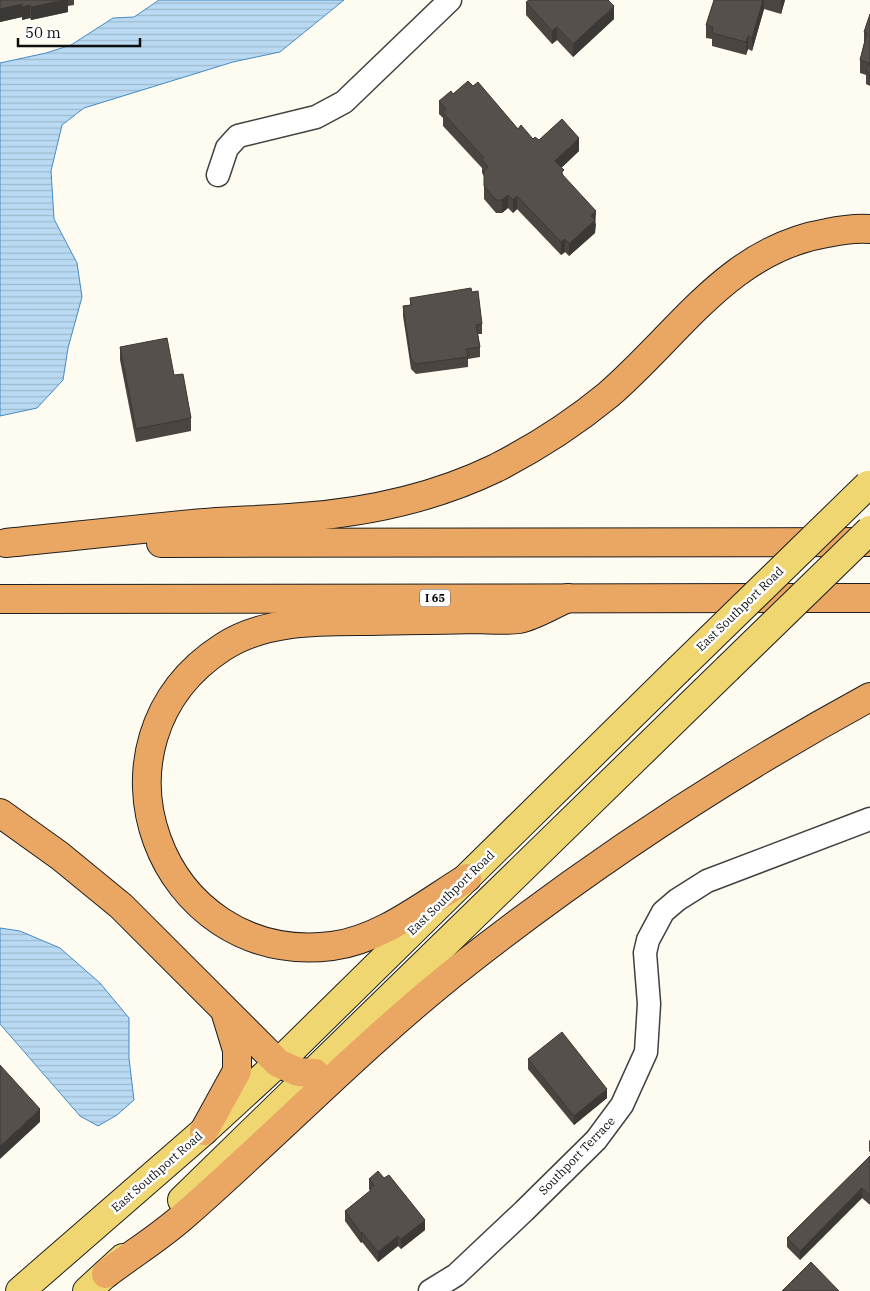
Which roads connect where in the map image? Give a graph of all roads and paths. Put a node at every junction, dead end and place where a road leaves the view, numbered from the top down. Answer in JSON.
{"nodes":[{"id":1,"x":450,"y":0,"type":"edge"},
{"id":2,"x":218,"y":175,"type":"dead end"},
{"id":3,"x":870,"y":229,"type":"edge"},
{"id":4,"x":869,"y":484,"type":"edge"},
{"id":5,"x":870,"y":530,"type":"edge"},
{"id":6,"x":870,"y":542,"type":"edge"},
{"id":7,"x":3,"y":543,"type":"edge"},
{"id":8,"x":568,"y":598,"type":"junction"},
{"id":9,"x":870,"y":598,"type":"edge"},
{"id":10,"x":0,"y":599,"type":"edge"},
{"id":11,"x":870,"y":697,"type":"edge"},
{"id":12,"x":0,"y":813,"type":"edge"},
{"id":13,"x":870,"y":819,"type":"edge"},
{"id":14,"x":467,"y":878,"type":"junction"},
{"id":15,"x":225,"y":1010,"type":"junction"},
{"id":16,"x":278,"y":1062,"type":"junction"},
{"id":17,"x":315,"y":1073,"type":"junction"},
{"id":18,"x":204,"y":1131,"type":"junction"},
{"id":19,"x":96,"y":1283,"type":"edge"},
{"id":20,"x":20,"y":1291,"type":"edge"},
{"id":21,"x":430,"y":1291,"type":"edge"}],
"edges":[{"from":1,"to":2,"type":"street"},
{"from":3,"to":7,"type":"highway"},
{"from":4,"to":14,"type":"main road","name":"East Southport Road","bridge":true},
{"from":5,"to":17,"type":"main road","bridge":true},
{"from":6,"to":7,"type":"highway"},
{"from":8,"to":9,"type":"highway","number":"I 65"},
{"from":8,"to":10,"type":"highway","number":"I 65"},
{"from":8,"to":14,"type":"highway"},
{"from":11,"to":19,"type":"highway"},
{"from":12,"to":15,"type":"highway"},
{"from":13,"to":21,"type":"street","name":"Southport Terrace"},
{"from":14,"to":16,"type":"main road","name":"East Southport Road"},
{"from":15,"to":16,"type":"highway"},
{"from":15,"to":18,"type":"highway"},
{"from":16,"to":17,"type":"highway"},
{"from":16,"to":18,"type":"main road","name":"East Southport Road"},
{"from":17,"to":19,"type":"main road"},
{"from":18,"to":20,"type":"main road","name":"East Southport Road"}]}
